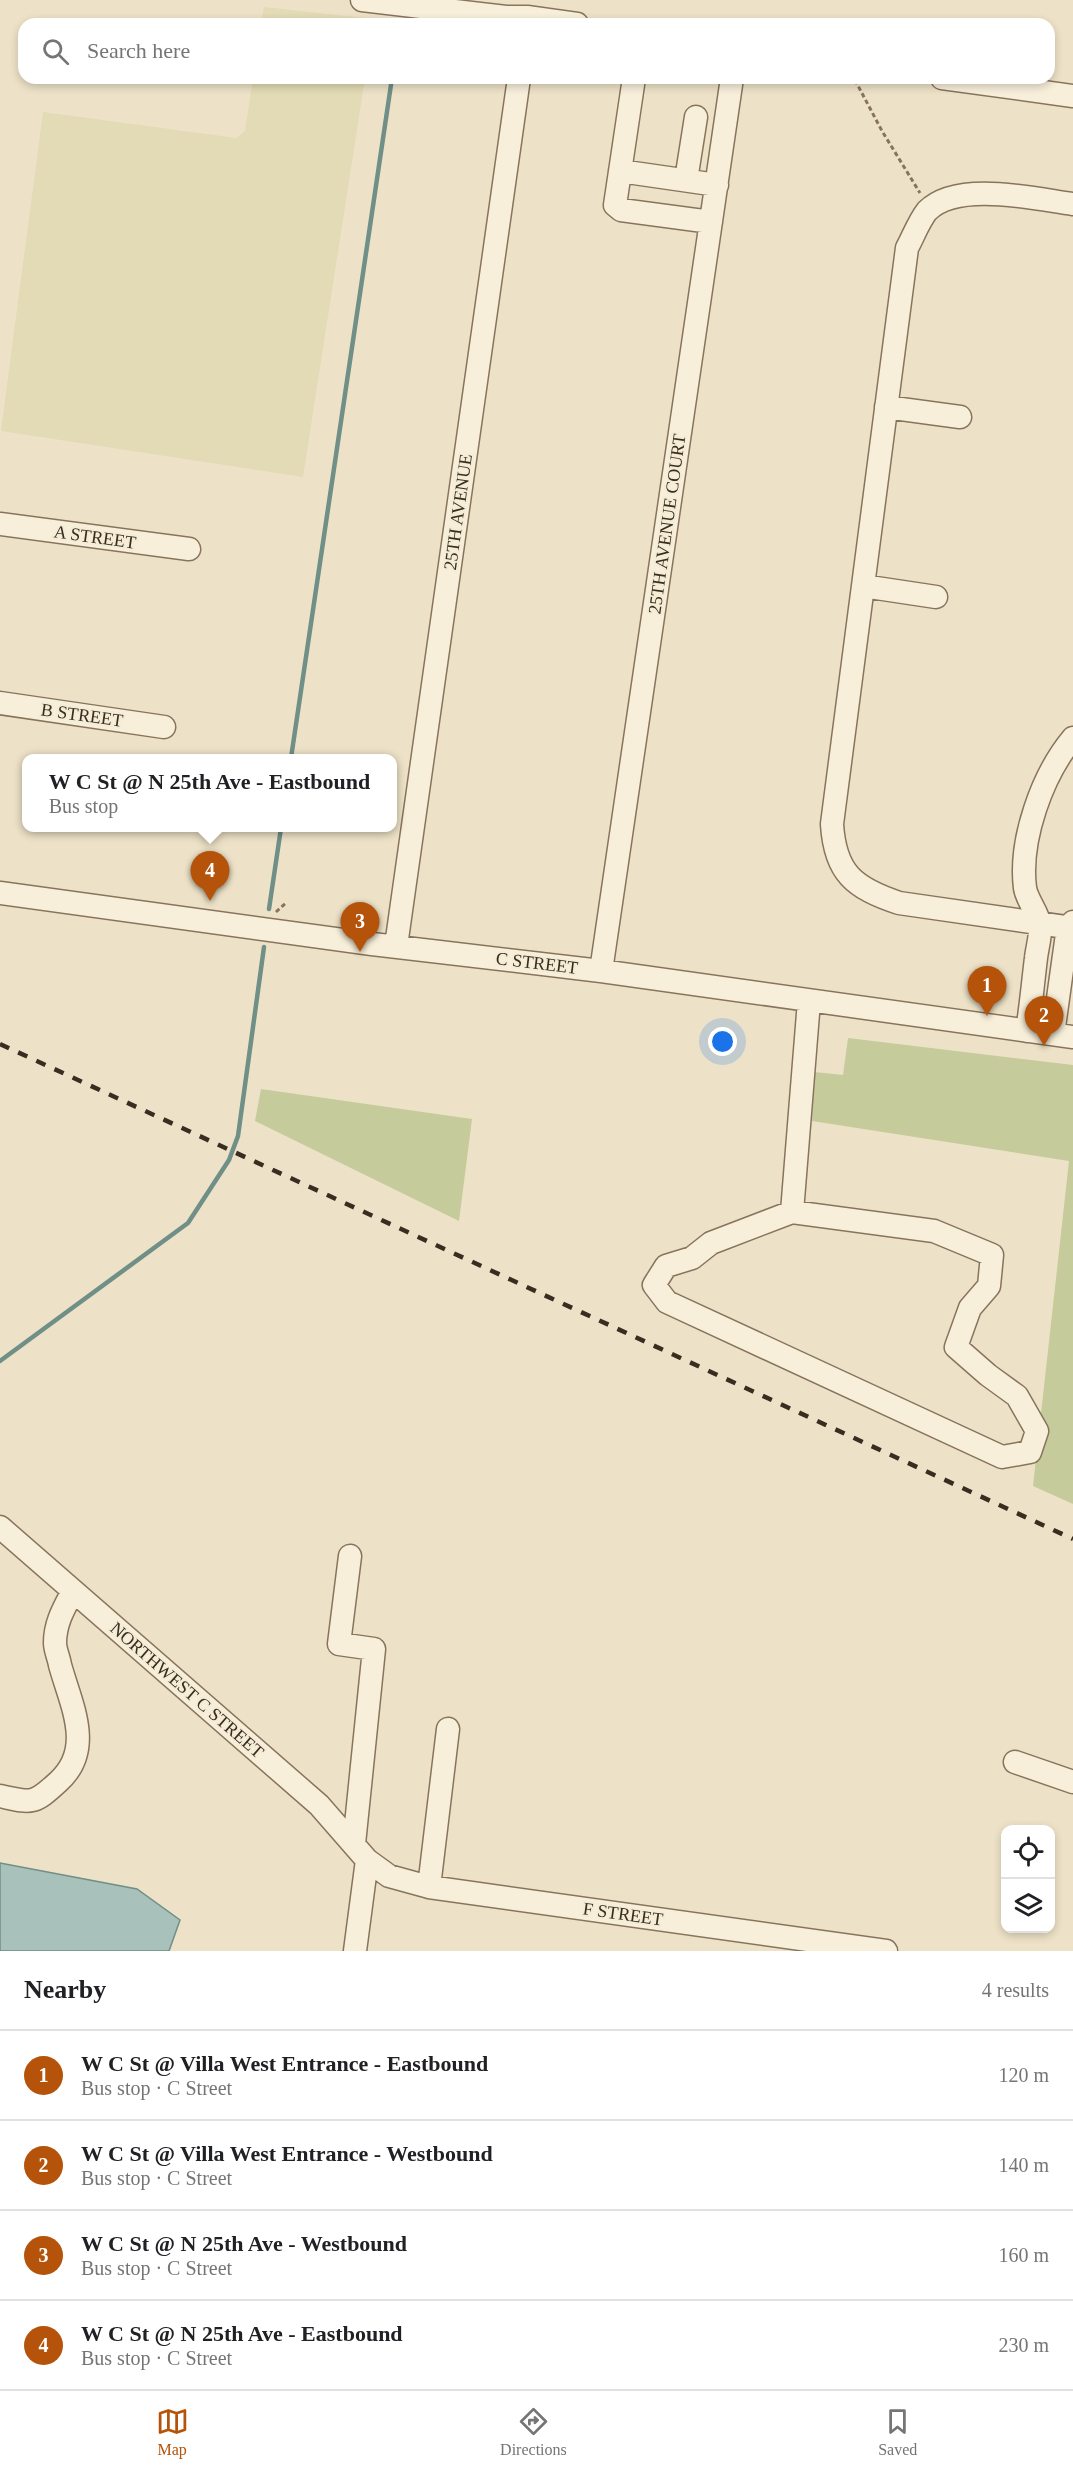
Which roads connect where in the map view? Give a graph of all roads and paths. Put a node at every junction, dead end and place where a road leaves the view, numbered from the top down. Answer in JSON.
{"nodes":[{"id":1,"x":362,"y":0,"type":"edge"},
{"id":2,"x":419,"y":3,"type":"edge"},
{"id":3,"x":527,"y":14,"type":"edge"},
{"id":4,"x":547,"y":18,"type":"edge"},
{"id":5,"x":518,"y":84,"type":"edge"},
{"id":6,"x":633,"y":84,"type":"edge"},
{"id":7,"x":731,"y":84,"type":"edge"},
{"id":8,"x":857,"y":84,"type":"edge"},
{"id":9,"x":986,"y":84,"type":"edge"},
{"id":10,"x":1073,"y":96,"type":"edge"},
{"id":11,"x":696,"y":117,"type":"dead end"},
{"id":12,"x":620,"y":171,"type":"junction"},
{"id":13,"x":686,"y":180,"type":"junction"},
{"id":14,"x":717,"y":185,"type":"junction"},
{"id":15,"x":1073,"y":204,"type":"edge"},
{"id":16,"x":930,"y":210,"type":"junction"},
{"id":17,"x":711,"y":222,"type":"junction"},
{"id":18,"x":886,"y":406,"type":"junction"},
{"id":19,"x":960,"y":417,"type":"dead end"},
{"id":20,"x":0,"y":524,"type":"edge"},
{"id":21,"x":189,"y":549,"type":"dead end"},
{"id":22,"x":863,"y":586,"type":"junction"},
{"id":23,"x":936,"y":597,"type":"dead end"},
{"id":24,"x":0,"y":703,"type":"edge"},
{"id":25,"x":164,"y":727,"type":"dead end"},
{"id":26,"x":1073,"y":738,"type":"edge"},
{"id":27,"x":0,"y":893,"type":"edge"},
{"id":28,"x":286,"y":903,"type":"dead end"},
{"id":29,"x":273,"y":915,"type":"dead end"},
{"id":30,"x":1040,"y":924,"type":"junction"},
{"id":31,"x":1071,"y":926,"type":"edge"},
{"id":32,"x":396,"y":946,"type":"junction"},
{"id":33,"x":601,"y":970,"type":"junction"},
{"id":34,"x":809,"y":1001,"type":"junction"},
{"id":35,"x":1027,"y":1031,"type":"junction"},
{"id":36,"x":1063,"y":1036,"type":"edge"},
{"id":37,"x":792,"y":1212,"type":"junction"},
{"id":38,"x":0,"y":1527,"type":"edge"},
{"id":39,"x":350,"y":1556,"type":"dead end"},
{"id":40,"x":73,"y":1591,"type":"junction"},
{"id":41,"x":448,"y":1729,"type":"dead end"},
{"id":42,"x":1015,"y":1762,"type":"dead end"},
{"id":43,"x":1073,"y":1782,"type":"edge"},
{"id":44,"x":0,"y":1796,"type":"edge"},
{"id":45,"x":360,"y":1852,"type":"junction"},
{"id":46,"x":429,"y":1887,"type":"junction"},
{"id":47,"x":355,"y":1951,"type":"edge"},
{"id":48,"x":886,"y":1951,"type":"edge"}],
"edges":[{"from":1,"to":2,"type":"street"},
{"from":2,"to":3,"type":"street"},
{"from":3,"to":4,"type":"street"},
{"from":5,"to":32,"type":"street","name":"25TH AVENUE"},
{"from":6,"to":12,"type":"street"},
{"from":7,"to":14,"type":"street","name":"25TH AVENUE COURT"},
{"from":8,"to":16,"type":"path"},
{"from":9,"to":10,"type":"street"},
{"from":11,"to":13,"type":"street"},
{"from":12,"to":13,"type":"street"},
{"from":12,"to":17,"type":"street"},
{"from":13,"to":14,"type":"street"},
{"from":14,"to":17,"type":"street","name":"25TH AVENUE COURT"},
{"from":15,"to":16,"type":"street"},
{"from":16,"to":18,"type":"street"},
{"from":17,"to":33,"type":"street","name":"25TH AVENUE COURT"},
{"from":18,"to":19,"type":"street"},
{"from":18,"to":22,"type":"street"},
{"from":20,"to":21,"type":"street","name":"A STREET"},
{"from":22,"to":23,"type":"street"},
{"from":22,"to":30,"type":"street"},
{"from":24,"to":25,"type":"street","name":"B STREET"},
{"from":26,"to":30,"type":"street"},
{"from":27,"to":32,"type":"street","name":"C STREET"},
{"from":28,"to":29,"type":"path"},
{"from":30,"to":31,"type":"street"},
{"from":30,"to":35,"type":"street"},
{"from":31,"to":36,"type":"street"},
{"from":32,"to":33,"type":"street","name":"C STREET"},
{"from":33,"to":34,"type":"street","name":"C STREET"},
{"from":34,"to":35,"type":"street","name":"C STREET"},
{"from":34,"to":37,"type":"street"},
{"from":35,"to":36,"type":"street","name":"C STREET"},
{"from":37,"to":37,"type":"street"},
{"from":38,"to":40,"type":"street","name":"NORTHWEST C STREET"},
{"from":39,"to":45,"type":"street"},
{"from":40,"to":44,"type":"street"},
{"from":40,"to":45,"type":"street","name":"NORTHWEST C STREET"},
{"from":41,"to":46,"type":"street"},
{"from":42,"to":43,"type":"street"},
{"from":45,"to":46,"type":"street","name":"F STREET"},
{"from":45,"to":47,"type":"street"},
{"from":46,"to":48,"type":"street","name":"F STREET"}]}
